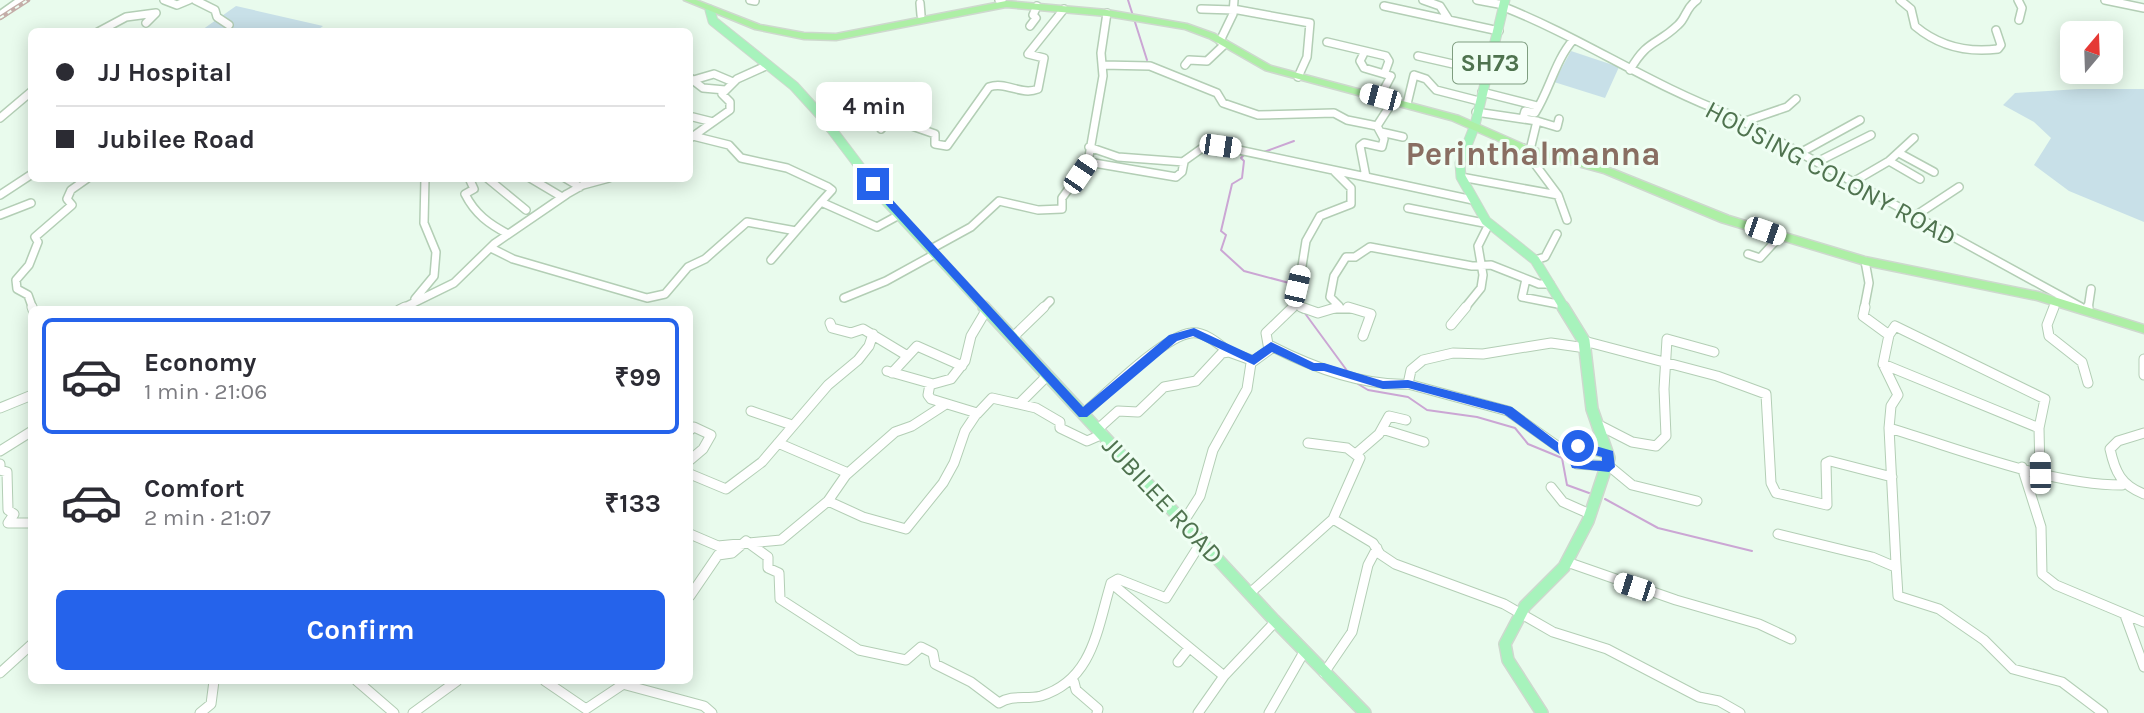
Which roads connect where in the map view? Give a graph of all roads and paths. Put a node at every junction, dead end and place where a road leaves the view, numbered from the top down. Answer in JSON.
{"nodes":[{"id":1,"x":20,"y":0,"type":"edge"},
{"id":2,"x":163,"y":0,"type":"edge"},
{"id":3,"x":189,"y":0,"type":"edge"},
{"id":4,"x":195,"y":0,"type":"edge"},
{"id":5,"x":688,"y":0,"type":"edge"},
{"id":6,"x":1234,"y":0,"type":"edge"},
{"id":7,"x":1423,"y":0,"type":"edge"},
{"id":8,"x":1477,"y":0,"type":"edge"},
{"id":9,"x":1697,"y":0,"type":"edge"},
{"id":10,"x":1900,"y":0,"type":"edge"},
{"id":11,"x":2018,"y":0,"type":"edge"},
{"id":12,"x":2105,"y":0,"type":"edge"},
{"id":13,"x":1000,"y":1,"type":"edge"},
{"id":14,"x":1025,"y":2,"type":"edge"},
{"id":15,"x":1109,"y":2,"type":"dead end"},
{"id":16,"x":920,"y":3,"type":"dead end"},
{"id":17,"x":709,"y":4,"type":"edge"},
{"id":18,"x":1504,"y":4,"type":"edge"},
{"id":19,"x":1037,"y":6,"type":"junction"},
{"id":20,"x":1384,"y":6,"type":"dead end"},
{"id":21,"x":2144,"y":8,"type":"edge"},
{"id":22,"x":1064,"y":9,"type":"junction"},
{"id":23,"x":1200,"y":9,"type":"dead end"},
{"id":24,"x":1234,"y":10,"type":"junction"},
{"id":25,"x":1107,"y":13,"type":"junction"},
{"id":26,"x":0,"y":15,"type":"edge"},
{"id":27,"x":921,"y":15,"type":"junction"},
{"id":28,"x":1449,"y":20,"type":"junction"},
{"id":29,"x":2019,"y":20,"type":"dead end"},
{"id":30,"x":146,"y":23,"type":"dead end"},
{"id":31,"x":229,"y":25,"type":"dead end"},
{"id":32,"x":1030,"y":26,"type":"dead end"},
{"id":33,"x":101,"y":28,"type":"edge"},
{"id":34,"x":1996,"y":30,"type":"dead end"},
{"id":35,"x":1499,"y":31,"type":"junction"},
{"id":36,"x":1573,"y":40,"type":"junction"},
{"id":37,"x":1222,"y":42,"type":"junction"},
{"id":38,"x":1327,"y":42,"type":"dead end"},
{"id":39,"x":1365,"y":51,"type":"junction"},
{"id":40,"x":1418,"y":55,"type":"dead end"},
{"id":41,"x":768,"y":65,"type":"junction"},
{"id":42,"x":1102,"y":65,"type":"junction"},
{"id":43,"x":1185,"y":65,"type":"dead end"},
{"id":44,"x":1630,"y":70,"type":"junction"},
{"id":45,"x":1385,"y":72,"type":"junction"},
{"id":46,"x":1488,"y":72,"type":"junction"},
{"id":47,"x":1298,"y":76,"type":"junction"},
{"id":48,"x":693,"y":78,"type":"edge"},
{"id":49,"x":693,"y":81,"type":"edge"},
{"id":50,"x":733,"y":82,"type":"junction"},
{"id":51,"x":725,"y":90,"type":"junction"},
{"id":52,"x":1482,"y":92,"type":"junction"},
{"id":53,"x":28,"y":94,"type":"edge"},
{"id":54,"x":1380,"y":97,"type":"junction"},
{"id":55,"x":1796,"y":99,"type":"dead end"},
{"id":56,"x":1393,"y":100,"type":"junction"},
{"id":57,"x":1479,"y":101,"type":"junction"},
{"id":58,"x":1406,"y":104,"type":"junction"},
{"id":59,"x":1537,"y":106,"type":"junction"},
{"id":60,"x":1476,"y":112,"type":"junction"},
{"id":61,"x":693,"y":117,"type":"dead end"},
{"id":62,"x":892,"y":117,"type":"junction"},
{"id":63,"x":0,"y":118,"type":"edge"},
{"id":64,"x":1523,"y":118,"type":"junction"},
{"id":65,"x":1559,"y":119,"type":"dead end"},
{"id":66,"x":1860,"y":120,"type":"dead end"},
{"id":67,"x":1538,"y":121,"type":"junction"},
{"id":68,"x":713,"y":122,"type":"junction"},
{"id":69,"x":1743,"y":122,"type":"junction"},
{"id":70,"x":1475,"y":125,"type":"junction"},
{"id":71,"x":831,"y":128,"type":"junction"},
{"id":72,"x":881,"y":129,"type":"dead end"},
{"id":73,"x":1379,"y":129,"type":"junction"},
{"id":74,"x":1871,"y":135,"type":"dead end"},
{"id":75,"x":693,"y":136,"type":"edge"},
{"id":76,"x":693,"y":137,"type":"edge"},
{"id":77,"x":1403,"y":137,"type":"dead end"},
{"id":78,"x":1914,"y":138,"type":"dead end"},
{"id":79,"x":1089,"y":147,"type":"junction"},
{"id":80,"x":1527,"y":149,"type":"junction"},
{"id":81,"x":1800,"y":153,"type":"junction"},
{"id":82,"x":1899,"y":153,"type":"junction"},
{"id":83,"x":1184,"y":161,"type":"junction"},
{"id":84,"x":1889,"y":161,"type":"junction"},
{"id":85,"x":1088,"y":162,"type":"junction"},
{"id":86,"x":1817,"y":162,"type":"junction"},
{"id":87,"x":1335,"y":172,"type":"junction"},
{"id":88,"x":1934,"y":172,"type":"dead end"},
{"id":89,"x":28,"y":177,"type":"edge"},
{"id":90,"x":1366,"y":177,"type":"junction"},
{"id":91,"x":1461,"y":177,"type":"junction"},
{"id":92,"x":1920,"y":179,"type":"dead end"},
{"id":93,"x":82,"y":182,"type":"edge"},
{"id":94,"x":425,"y":182,"type":"edge"},
{"id":95,"x":471,"y":182,"type":"edge"},
{"id":96,"x":492,"y":182,"type":"edge"},
{"id":97,"x":537,"y":182,"type":"edge"},
{"id":98,"x":572,"y":182,"type":"edge"},
{"id":99,"x":596,"y":182,"type":"edge"},
{"id":100,"x":1853,"y":182,"type":"junction"},
{"id":101,"x":580,"y":187,"type":"junction"},
{"id":102,"x":1959,"y":187,"type":"dead end"},
{"id":103,"x":0,"y":195,"type":"edge"},
{"id":104,"x":1558,"y":195,"type":"junction"},
{"id":105,"x":562,"y":197,"type":"junction"},
{"id":106,"x":1473,"y":200,"type":"junction"},
{"id":107,"x":821,"y":202,"type":"junction"},
{"id":108,"x":31,"y":203,"type":"dead end"},
{"id":109,"x":1408,"y":208,"type":"dead end"},
{"id":110,"x":526,"y":210,"type":"dead end"},
{"id":111,"x":0,"y":215,"type":"edge"},
{"id":112,"x":899,"y":215,"type":"junction"},
{"id":113,"x":1915,"y":216,"type":"junction"},
{"id":114,"x":1566,"y":220,"type":"dead end"},
{"id":115,"x":1489,"y":223,"type":"junction"},
{"id":116,"x":796,"y":231,"type":"junction"},
{"id":117,"x":508,"y":234,"type":"junction"},
{"id":118,"x":1557,"y":234,"type":"dead end"},
{"id":119,"x":1500,"y":235,"type":"junction"},
{"id":120,"x":1780,"y":236,"type":"junction"},
{"id":121,"x":491,"y":248,"type":"junction"},
{"id":122,"x":933,"y":251,"type":"junction"},
{"id":123,"x":1748,"y":254,"type":"dead end"},
{"id":124,"x":771,"y":260,"type":"dead end"},
{"id":125,"x":1535,"y":260,"type":"junction"},
{"id":126,"x":1865,"y":261,"type":"junction"},
{"id":127,"x":1480,"y":266,"type":"junction"},
{"id":128,"x":1526,"y":279,"type":"junction"},
{"id":129,"x":1550,"y":284,"type":"junction"},
{"id":130,"x":2091,"y":289,"type":"dead end"},
{"id":131,"x":844,"y":298,"type":"dead end"},
{"id":132,"x":1051,"y":301,"type":"dead end"},
{"id":133,"x":2057,"y":301,"type":"junction"},
{"id":134,"x":414,"y":302,"type":"junction"},
{"id":135,"x":1296,"y":304,"type":"junction"},
{"id":136,"x":1563,"y":305,"type":"junction"},
{"id":137,"x":32,"y":306,"type":"edge"},
{"id":138,"x":407,"y":306,"type":"edge"},
{"id":139,"x":1339,"y":306,"type":"junction"},
{"id":140,"x":986,"y":309,"type":"junction"},
{"id":141,"x":2085,"y":309,"type":"junction"},
{"id":142,"x":830,"y":323,"type":"dead end"},
{"id":143,"x":1451,"y":325,"type":"dead end"},
{"id":144,"x":2144,"y":329,"type":"edge"},
{"id":145,"x":873,"y":334,"type":"junction"},
{"id":146,"x":1889,"y":335,"type":"junction"},
{"id":147,"x":1363,"y":336,"type":"dead end"},
{"id":148,"x":1013,"y":337,"type":"junction"},
{"id":149,"x":1585,"y":345,"type":"junction"},
{"id":150,"x":1271,"y":346,"type":"junction"},
{"id":151,"x":1230,"y":352,"type":"junction"},
{"id":152,"x":1714,"y":352,"type":"dead end"},
{"id":153,"x":906,"y":355,"type":"junction"},
{"id":154,"x":2144,"y":359,"type":"edge"},
{"id":155,"x":1254,"y":361,"type":"junction"},
{"id":156,"x":1664,"y":361,"type":"junction"},
{"id":157,"x":1883,"y":364,"type":"junction"},
{"id":158,"x":962,"y":366,"type":"junction"},
{"id":159,"x":1048,"y":375,"type":"junction"},
{"id":160,"x":2144,"y":375,"type":"edge"},
{"id":161,"x":2088,"y":383,"type":"dead end"},
{"id":162,"x":930,"y":384,"type":"junction"},
{"id":163,"x":1408,"y":384,"type":"junction"},
{"id":164,"x":28,"y":398,"type":"edge"},
{"id":165,"x":1021,"y":402,"type":"junction"},
{"id":166,"x":946,"y":404,"type":"junction"},
{"id":167,"x":0,"y":408,"type":"edge"},
{"id":168,"x":751,"y":411,"type":"dead end"},
{"id":169,"x":976,"y":414,"type":"junction"},
{"id":170,"x":1083,"y":414,"type":"junction"},
{"id":171,"x":1406,"y":420,"type":"dead end"},
{"id":172,"x":1597,"y":424,"type":"junction"},
{"id":173,"x":792,"y":425,"type":"junction"},
{"id":174,"x":693,"y":428,"type":"edge"},
{"id":175,"x":1889,"y":428,"type":"junction"},
{"id":176,"x":2039,"y":428,"type":"junction"},
{"id":177,"x":1381,"y":429,"type":"junction"},
{"id":178,"x":1100,"y":432,"type":"junction"},
{"id":179,"x":2144,"y":433,"type":"edge"},
{"id":180,"x":28,"y":434,"type":"edge"},
{"id":181,"x":1569,"y":439,"type":"dead end"},
{"id":182,"x":1424,"y":442,"type":"dead end"},
{"id":183,"x":778,"y":443,"type":"junction"},
{"id":184,"x":1308,"y":443,"type":"dead end"},
{"id":185,"x":0,"y":452,"type":"edge"},
{"id":186,"x":1357,"y":453,"type":"junction"},
{"id":187,"x":693,"y":457,"type":"edge"},
{"id":188,"x":1609,"y":460,"type":"junction"},
{"id":189,"x":0,"y":464,"type":"edge"},
{"id":190,"x":2021,"y":467,"type":"junction"},
{"id":191,"x":848,"y":473,"type":"junction"},
{"id":192,"x":2040,"y":473,"type":"junction"},
{"id":193,"x":693,"y":475,"type":"edge"},
{"id":194,"x":1892,"y":477,"type":"junction"},
{"id":195,"x":2122,"y":485,"type":"junction"},
{"id":196,"x":1551,"y":487,"type":"dead end"},
{"id":197,"x":2,"y":489,"type":"edge"},
{"id":198,"x":2144,"y":494,"type":"edge"},
{"id":199,"x":828,"y":501,"type":"junction"},
{"id":200,"x":1697,"y":501,"type":"dead end"},
{"id":201,"x":1591,"y":514,"type":"junction"},
{"id":202,"x":1334,"y":519,"type":"junction"},
{"id":203,"x":1184,"y":522,"type":"junction"},
{"id":204,"x":28,"y":523,"type":"edge"},
{"id":205,"x":1778,"y":534,"type":"dead end"},
{"id":206,"x":693,"y":535,"type":"edge"},
{"id":207,"x":747,"y":541,"type":"junction"},
{"id":208,"x":1202,"y":541,"type":"junction"},
{"id":209,"x":1377,"y":548,"type":"junction"},
{"id":210,"x":1567,"y":562,"type":"junction"},
{"id":211,"x":1896,"y":564,"type":"junction"},
{"id":212,"x":1111,"y":583,"type":"junction"},
{"id":213,"x":693,"y":592,"type":"edge"},
{"id":214,"x":1250,"y":593,"type":"junction"},
{"id":215,"x":1521,"y":612,"type":"junction"},
{"id":216,"x":2125,"y":615,"type":"junction"},
{"id":217,"x":1275,"y":622,"type":"junction"},
{"id":218,"x":2144,"y":622,"type":"edge"},
{"id":219,"x":1791,"y":639,"type":"dead end"},
{"id":220,"x":28,"y":648,"type":"edge"},
{"id":221,"x":1189,"y":648,"type":"junction"},
{"id":222,"x":1304,"y":652,"type":"junction"},
{"id":223,"x":1178,"y":662,"type":"dead end"},
{"id":224,"x":2144,"y":667,"type":"edge"},
{"id":225,"x":0,"y":673,"type":"edge"},
{"id":226,"x":1324,"y":673,"type":"junction"},
{"id":227,"x":1224,"y":676,"type":"junction"},
{"id":228,"x":1073,"y":682,"type":"junction"},
{"id":229,"x":214,"y":684,"type":"edge"},
{"id":230,"x":360,"y":684,"type":"edge"},
{"id":231,"x":453,"y":684,"type":"edge"},
{"id":232,"x":549,"y":684,"type":"edge"},
{"id":233,"x":626,"y":684,"type":"edge"},
{"id":234,"x":630,"y":684,"type":"edge"},
{"id":235,"x":589,"y":711,"type":"edge"},
{"id":236,"x":200,"y":713,"type":"edge"},
{"id":237,"x":394,"y":713,"type":"edge"},
{"id":238,"x":413,"y":713,"type":"edge"},
{"id":239,"x":712,"y":713,"type":"edge"},
{"id":240,"x":1097,"y":713,"type":"edge"},
{"id":241,"x":1198,"y":713,"type":"edge"},
{"id":242,"x":1269,"y":713,"type":"edge"},
{"id":243,"x":1365,"y":713,"type":"edge"},
{"id":244,"x":1542,"y":713,"type":"edge"},
{"id":245,"x":1740,"y":713,"type":"edge"},
{"id":246,"x":2103,"y":713,"type":"edge"}],
"edges":[{"from":1,"to":26,"type":"street"},
{"from":2,"to":3,"type":"street"},
{"from":4,"to":31,"type":"street"},
{"from":5,"to":17,"type":"highway"},
{"from":6,"to":24,"type":"street"},
{"from":7,"to":28,"type":"street"},
{"from":8,"to":18,"type":"street","name":"HOUSING COLONY ROAD"},
{"from":9,"to":44,"type":"street"},
{"from":10,"to":34,"type":"street"},
{"from":11,"to":29,"type":"street"},
{"from":12,"to":21,"type":"street"},
{"from":13,"to":14,"type":"highway"},
{"from":13,"to":27,"type":"highway"},
{"from":14,"to":17,"type":"highway"},
{"from":14,"to":19,"type":"highway"},
{"from":14,"to":25,"type":"highway"},
{"from":15,"to":25,"type":"highway"},
{"from":16,"to":27,"type":"street"},
{"from":17,"to":27,"type":"highway"},
{"from":17,"to":41,"type":"main road","name":"JUBILEE ROAD"},
{"from":18,"to":35,"type":"main road","number":"SH73"},
{"from":18,"to":36,"type":"street","name":"HOUSING COLONY ROAD"},
{"from":19,"to":22,"type":"highway"},
{"from":19,"to":32,"type":"street"},
{"from":20,"to":28,"type":"street"},
{"from":22,"to":25,"type":"highway"},
{"from":22,"to":62,"type":"street"},
{"from":23,"to":24,"type":"street"},
{"from":24,"to":37,"type":"street"},
{"from":24,"to":47,"type":"street"},
{"from":25,"to":37,"type":"highway"},
{"from":25,"to":42,"type":"street"},
{"from":28,"to":35,"type":"street"},
{"from":30,"to":33,"type":"street"},
{"from":35,"to":46,"type":"main road","number":"SH73"},
{"from":36,"to":44,"type":"street","name":"HOUSING COLONY ROAD"},
{"from":36,"to":59,"type":"street"},
{"from":37,"to":43,"type":"street"},
{"from":37,"to":47,"type":"highway"},
{"from":38,"to":39,"type":"street"},
{"from":39,"to":45,"type":"street"},
{"from":39,"to":45,"type":"street"},
{"from":40,"to":46,"type":"street"},
{"from":41,"to":50,"type":"street"},
{"from":41,"to":71,"type":"main road","name":"JUBILEE ROAD"},
{"from":42,"to":73,"type":"street"},
{"from":42,"to":79,"type":"street"},
{"from":44,"to":69,"type":"street","name":"HOUSING COLONY ROAD"},
{"from":45,"to":54,"type":"street"},
{"from":46,"to":52,"type":"main road","number":"SH73"},
{"from":47,"to":54,"type":"highway"},
{"from":48,"to":50,"type":"street"},
{"from":49,"to":51,"type":"street"},
{"from":50,"to":51,"type":"street"},
{"from":51,"to":68,"type":"street"},
{"from":52,"to":57,"type":"main road","number":"SH73"},
{"from":52,"to":59,"type":"street"},
{"from":53,"to":63,"type":"street"},
{"from":54,"to":56,"type":"highway"},
{"from":55,"to":69,"type":"street"},
{"from":56,"to":58,"type":"highway"},
{"from":56,"to":73,"type":"street"},
{"from":57,"to":58,"type":"street"},
{"from":57,"to":60,"type":"main road","number":"SH73"},
{"from":58,"to":70,"type":"highway"},
{"from":59,"to":64,"type":"street"},
{"from":60,"to":64,"type":"street"},
{"from":60,"to":70,"type":"main road","number":"SH73"},
{"from":61,"to":68,"type":"street"},
{"from":62,"to":71,"type":"street"},
{"from":62,"to":72,"type":"street"},
{"from":64,"to":67,"type":"street"},
{"from":65,"to":67,"type":"street"},
{"from":66,"to":81,"type":"street"},
{"from":67,"to":80,"type":"street"},
{"from":68,"to":75,"type":"street"},
{"from":69,"to":81,"type":"street","name":"HOUSING COLONY ROAD"},
{"from":70,"to":80,"type":"highway"},
{"from":70,"to":91,"type":"main road"},
{"from":71,"to":112,"type":"main road","name":"JUBILEE ROAD"},
{"from":73,"to":77,"type":"street"},
{"from":73,"to":90,"type":"street"},
{"from":74,"to":86,"type":"street"},
{"from":76,"to":107,"type":"street"},
{"from":78,"to":82,"type":"street"},
{"from":79,"to":83,"type":"street"},
{"from":79,"to":85,"type":"street"},
{"from":80,"to":104,"type":"street"},
{"from":80,"to":120,"type":"highway"},
{"from":81,"to":86,"type":"street","name":"HOUSING COLONY ROAD"},
{"from":82,"to":84,"type":"street"},
{"from":82,"to":88,"type":"street"},
{"from":83,"to":85,"type":"street"},
{"from":83,"to":87,"type":"street"},
{"from":84,"to":92,"type":"street"},
{"from":84,"to":100,"type":"street"},
{"from":85,"to":122,"type":"street"},
{"from":86,"to":100,"type":"street","name":"HOUSING COLONY ROAD"},
{"from":87,"to":90,"type":"street"},
{"from":87,"to":135,"type":"street"},
{"from":89,"to":103,"type":"street"},
{"from":90,"to":106,"type":"street"},
{"from":91,"to":104,"type":"street"},
{"from":91,"to":106,"type":"main road"},
{"from":91,"to":119,"type":"main road"},
{"from":93,"to":137,"type":"street"},
{"from":94,"to":134,"type":"street"},
{"from":95,"to":117,"type":"street"},
{"from":96,"to":110,"type":"street"},
{"from":97,"to":105,"type":"street"},
{"from":98,"to":101,"type":"street"},
{"from":99,"to":101,"type":"street"},
{"from":100,"to":113,"type":"street","name":"HOUSING COLONY ROAD"},
{"from":101,"to":105,"type":"street"},
{"from":102,"to":113,"type":"street"},
{"from":104,"to":114,"type":"street"},
{"from":105,"to":117,"type":"street"},
{"from":106,"to":115,"type":"main road"},
{"from":107,"to":112,"type":"street"},
{"from":107,"to":116,"type":"street"},
{"from":108,"to":111,"type":"street"},
{"from":109,"to":115,"type":"street"},
{"from":112,"to":122,"type":"main road","name":"JUBILEE ROAD"},
{"from":113,"to":141,"type":"street","name":"HOUSING COLONY ROAD"},
{"from":115,"to":119,"type":"main road"},
{"from":115,"to":127,"type":"street"},
{"from":116,"to":121,"type":"street"},
{"from":116,"to":124,"type":"street"},
{"from":117,"to":121,"type":"street"},
{"from":118,"to":125,"type":"street"},
{"from":119,"to":125,"type":"main road"},
{"from":120,"to":123,"type":"street"},
{"from":120,"to":126,"type":"highway"},
{"from":121,"to":134,"type":"street"},
{"from":122,"to":131,"type":"street"},
{"from":122,"to":140,"type":"main road","name":"JUBILEE ROAD"},
{"from":125,"to":129,"type":"main road"},
{"from":126,"to":133,"type":"highway"},
{"from":126,"to":146,"type":"street"},
{"from":127,"to":128,"type":"street"},
{"from":127,"to":139,"type":"street"},
{"from":127,"to":143,"type":"street"},
{"from":128,"to":129,"type":"street"},
{"from":128,"to":136,"type":"street"},
{"from":129,"to":136,"type":"main road"},
{"from":130,"to":141,"type":"street"},
{"from":132,"to":148,"type":"street"},
{"from":133,"to":141,"type":"highway"},
{"from":133,"to":161,"type":"street"},
{"from":134,"to":138,"type":"street"},
{"from":135,"to":139,"type":"street"},
{"from":135,"to":150,"type":"street"},
{"from":136,"to":149,"type":"main road"},
{"from":139,"to":147,"type":"street"},
{"from":140,"to":148,"type":"main road","name":"JUBILEE ROAD"},
{"from":140,"to":158,"type":"street"},
{"from":141,"to":144,"type":"highway"},
{"from":142,"to":145,"type":"street"},
{"from":145,"to":153,"type":"street"},
{"from":145,"to":173,"type":"street"},
{"from":146,"to":157,"type":"street"},
{"from":146,"to":176,"type":"street"},
{"from":148,"to":159,"type":"main road","name":"JUBILEE ROAD"},
{"from":149,"to":156,"type":"street"},
{"from":149,"to":163,"type":"street"},
{"from":149,"to":172,"type":"main road"},
{"from":150,"to":155,"type":"street"},
{"from":150,"to":163,"type":"street"},
{"from":151,"to":155,"type":"street"},
{"from":151,"to":170,"type":"street"},
{"from":151,"to":178,"type":"street"},
{"from":152,"to":156,"type":"street"},
{"from":153,"to":158,"type":"street"},
{"from":153,"to":162,"type":"street"},
{"from":154,"to":160,"type":"street"},
{"from":155,"to":203,"type":"street"},
{"from":156,"to":172,"type":"street"},
{"from":156,"to":194,"type":"street"},
{"from":157,"to":175,"type":"street"},
{"from":157,"to":176,"type":"street"},
{"from":158,"to":162,"type":"street"},
{"from":159,"to":165,"type":"street"},
{"from":159,"to":170,"type":"main road","name":"JUBILEE ROAD"},
{"from":162,"to":166,"type":"street"},
{"from":163,"to":188,"type":"street"},
{"from":164,"to":167,"type":"street"},
{"from":165,"to":169,"type":"street"},
{"from":165,"to":178,"type":"street"},
{"from":166,"to":169,"type":"street"},
{"from":166,"to":191,"type":"street"},
{"from":168,"to":173,"type":"street"},
{"from":169,"to":199,"type":"street"},
{"from":170,"to":178,"type":"main road","name":"JUBILEE ROAD"},
{"from":171,"to":177,"type":"street"},
{"from":172,"to":188,"type":"main road"},
{"from":173,"to":183,"type":"street"},
{"from":174,"to":187,"type":"street"},
{"from":175,"to":190,"type":"street"},
{"from":175,"to":194,"type":"street"},
{"from":176,"to":192,"type":"street"},
{"from":177,"to":182,"type":"street"},
{"from":177,"to":186,"type":"street"},
{"from":178,"to":203,"type":"main road","name":"JUBILEE ROAD"},
{"from":179,"to":195,"type":"street"},
{"from":180,"to":185,"type":"street"},
{"from":181,"to":188,"type":"street"},
{"from":183,"to":191,"type":"street"},
{"from":183,"to":193,"type":"street"},
{"from":184,"to":186,"type":"street"},
{"from":186,"to":202,"type":"street"},
{"from":188,"to":200,"type":"street"},
{"from":188,"to":201,"type":"main road"},
{"from":189,"to":197,"type":"street"},
{"from":190,"to":192,"type":"street"},
{"from":190,"to":216,"type":"street"},
{"from":191,"to":199,"type":"street"},
{"from":192,"to":195,"type":"street"},
{"from":194,"to":211,"type":"street"},
{"from":195,"to":198,"type":"street"},
{"from":196,"to":201,"type":"street"},
{"from":197,"to":204,"type":"street"},
{"from":199,"to":207,"type":"street"},
{"from":201,"to":210,"type":"main road"},
{"from":202,"to":209,"type":"street"},
{"from":202,"to":214,"type":"street"},
{"from":203,"to":208,"type":"main road","name":"JUBILEE ROAD"},
{"from":205,"to":211,"type":"street"},
{"from":206,"to":207,"type":"street"},
{"from":207,"to":213,"type":"street"},
{"from":207,"to":228,"type":"street"},
{"from":208,"to":212,"type":"street"},
{"from":208,"to":214,"type":"main road","name":"JUBILEE ROAD"},
{"from":209,"to":215,"type":"street"},
{"from":209,"to":226,"type":"street"},
{"from":210,"to":215,"type":"main road"},
{"from":210,"to":219,"type":"street"},
{"from":211,"to":246,"type":"street"},
{"from":212,"to":221,"type":"street"},
{"from":212,"to":228,"type":"street"},
{"from":214,"to":217,"type":"main road","name":"JUBILEE ROAD"},
{"from":215,"to":244,"type":"main road"},
{"from":215,"to":245,"type":"street"},
{"from":216,"to":218,"type":"street"},
{"from":216,"to":224,"type":"street"},
{"from":217,"to":222,"type":"main road","name":"JUBILEE ROAD"},
{"from":217,"to":227,"type":"street"},
{"from":220,"to":225,"type":"street"},
{"from":221,"to":223,"type":"street"},
{"from":221,"to":227,"type":"street"},
{"from":222,"to":226,"type":"main road","name":"JUBILEE ROAD"},
{"from":222,"to":242,"type":"street"},
{"from":226,"to":243,"type":"main road","name":"JUBILEE ROAD"},
{"from":227,"to":241,"type":"street"},
{"from":228,"to":240,"type":"street"},
{"from":229,"to":236,"type":"street"},
{"from":230,"to":237,"type":"street"},
{"from":231,"to":238,"type":"street"},
{"from":232,"to":235,"type":"street"},
{"from":233,"to":235,"type":"street"},
{"from":234,"to":239,"type":"street"}]}
